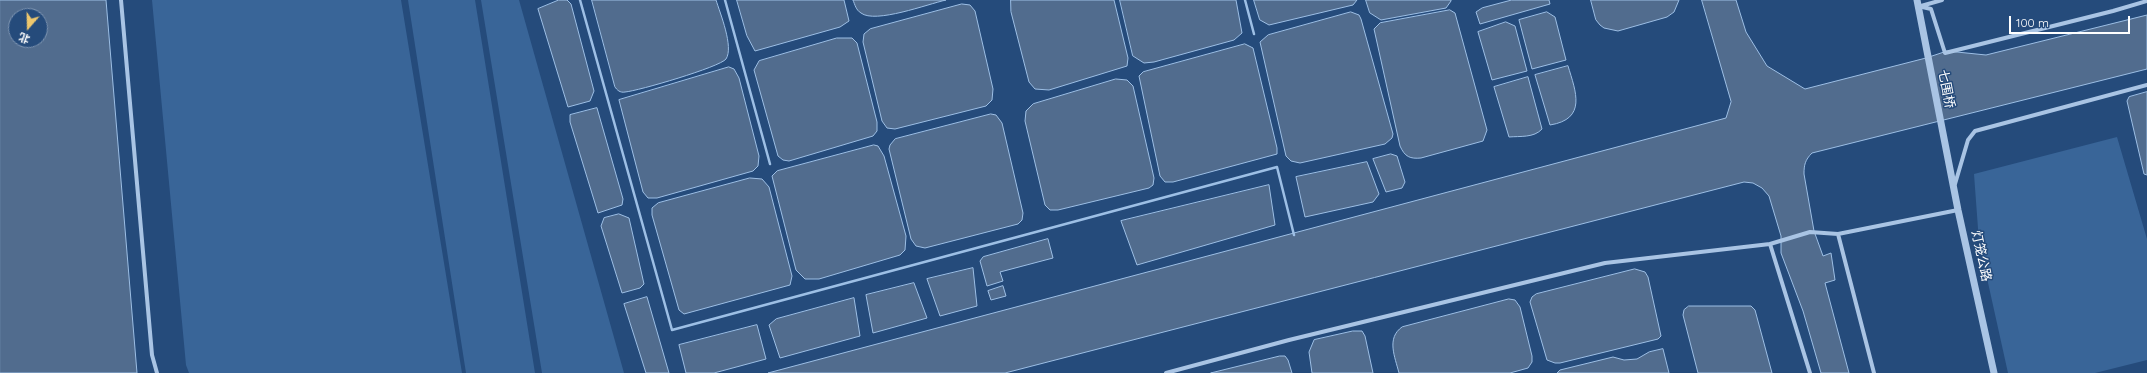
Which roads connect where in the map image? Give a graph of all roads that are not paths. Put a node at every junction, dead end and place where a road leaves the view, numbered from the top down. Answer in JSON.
{"nodes":[{"id":1,"x":121,"y":0,"type":"edge"},
{"id":2,"x":1942,"y":0,"type":"edge"},
{"id":3,"x":2147,"y":1,"type":"edge"},
{"id":4,"x":1918,"y":3,"type":"edge"},
{"id":5,"x":2147,"y":85,"type":"edge"},
{"id":6,"x":1945,"y":143,"type":"joint"},
{"id":7,"x":1954,"y":186,"type":"junction"},
{"id":8,"x":1958,"y":210,"type":"junction"},
{"id":9,"x":1838,"y":234,"type":"junction"},
{"id":10,"x":1770,"y":244,"type":"junction"},
{"id":11,"x":157,"y":373,"type":"edge"},
{"id":12,"x":1166,"y":373,"type":"edge"},
{"id":13,"x":1810,"y":373,"type":"edge"},
{"id":14,"x":1874,"y":373,"type":"edge"},
{"id":15,"x":1994,"y":373,"type":"edge"}],
"edges":[{"from":1,"to":11,"type":"street"},
{"from":2,"to":4,"type":"street"},
{"from":3,"to":4,"type":"street"},
{"from":4,"to":6,"type":"street","name":"七围桥"},
{"from":5,"to":7,"type":"street"},
{"from":6,"to":7,"type":"street","name":"灯笼公路"},
{"from":7,"to":8,"type":"street","name":"灯笼公路"},
{"from":8,"to":9,"type":"street"},
{"from":8,"to":15,"type":"street","name":"灯笼公路"},
{"from":9,"to":10,"type":"street"},
{"from":9,"to":14,"type":"street"},
{"from":10,"to":12,"type":"street"},
{"from":10,"to":13,"type":"street"}]}
